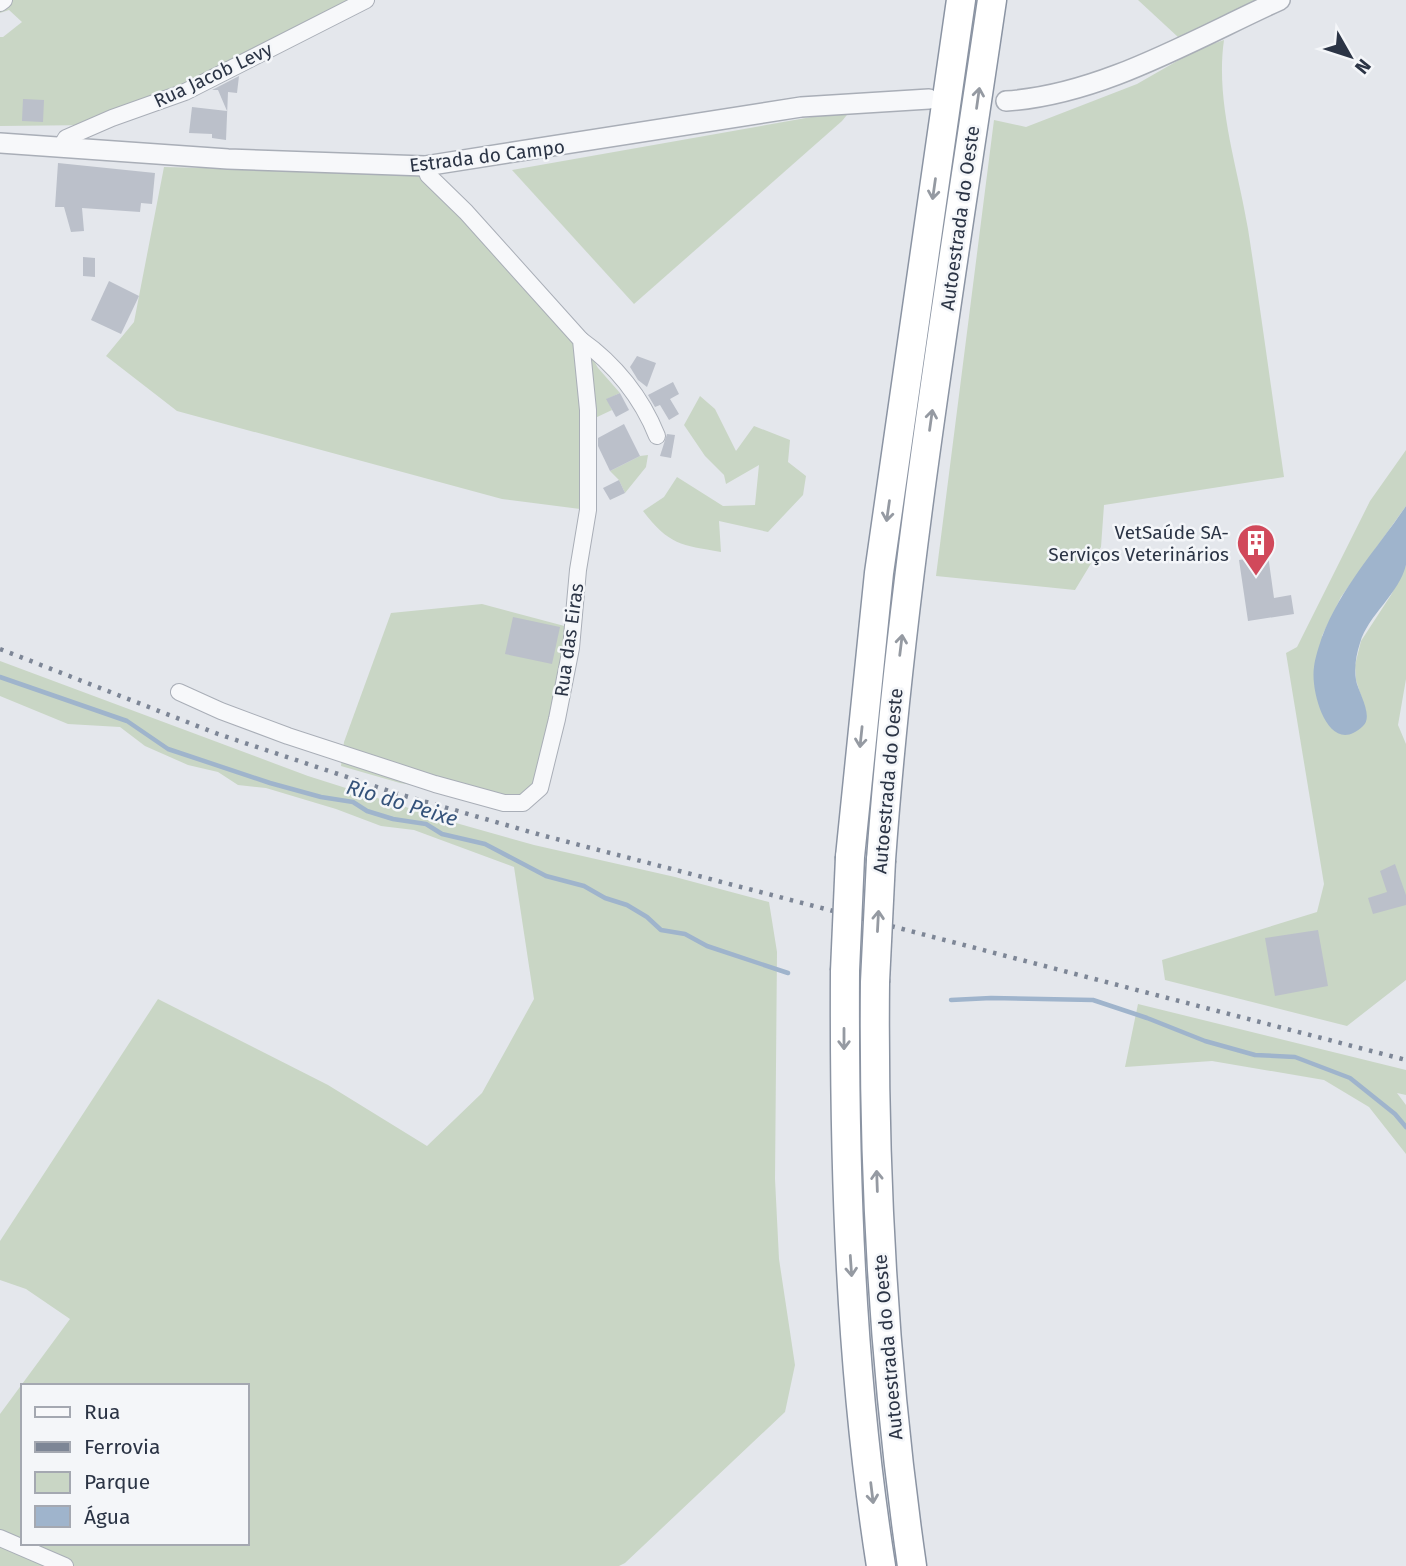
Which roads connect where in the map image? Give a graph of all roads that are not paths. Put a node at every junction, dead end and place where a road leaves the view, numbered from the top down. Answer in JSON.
{"nodes":[{"id":1,"x":366,"y":0,"type":"edge"},
{"id":2,"x":961,"y":0,"type":"edge"},
{"id":3,"x":992,"y":0,"type":"edge"},
{"id":4,"x":1280,"y":0,"type":"edge"},
{"id":5,"x":929,"y":99,"type":"dead end"},
{"id":6,"x":1006,"y":101,"type":"dead end"},
{"id":7,"x":0,"y":143,"type":"edge"},
{"id":8,"x":61,"y":147,"type":"junction"},
{"id":9,"x":425,"y":166,"type":"junction"},
{"id":10,"x":581,"y":340,"type":"junction"},
{"id":11,"x":657,"y":436,"type":"dead end"},
{"id":12,"x":179,"y":692,"type":"dead end"},
{"id":13,"x":0,"y":1538,"type":"edge"},
{"id":14,"x":65,"y":1566,"type":"edge"},
{"id":15,"x":881,"y":1566,"type":"edge"},
{"id":16,"x":912,"y":1566,"type":"edge"}],
"edges":[{"from":1,"to":8,"type":"street","name":"Rua Jacob Levy"},
{"from":2,"to":15,"type":"highway","name":"Autoestrada do Oeste","one_way":true,"bridge":true},
{"from":16,"to":3,"type":"highway","name":"Autoestrada do Oeste","one_way":true,"bridge":true},
{"from":4,"to":6,"type":"street"},
{"from":5,"to":9,"type":"street","name":"Estrada do Campo"},
{"from":7,"to":8,"type":"street","name":"Estrada do Campo"},
{"from":8,"to":9,"type":"street","name":"Estrada do Campo"},
{"from":9,"to":10,"type":"street"},
{"from":10,"to":11,"type":"street"},
{"from":10,"to":12,"type":"street","name":"Rua das Eiras"},
{"from":13,"to":14,"type":"street"}]}
